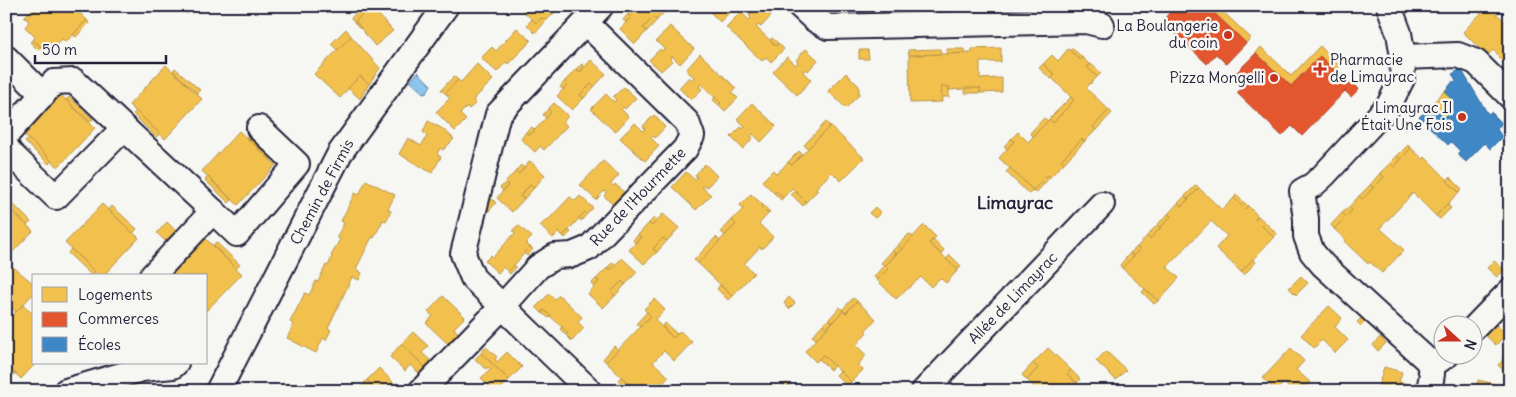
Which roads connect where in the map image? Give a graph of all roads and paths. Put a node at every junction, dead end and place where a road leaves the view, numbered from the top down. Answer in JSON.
{"nodes":[{"id":1,"x":446,"y":6,"type":"edge"},
{"id":2,"x":800,"y":6,"type":"edge"},
{"id":3,"x":1389,"y":6,"type":"edge"},
{"id":4,"x":593,"y":15,"type":"edge"},
{"id":5,"x":1102,"y":25,"type":"dead end"},
{"id":6,"x":1403,"y":57,"type":"junction"},
{"id":7,"x":6,"y":58,"type":"edge"},
{"id":8,"x":43,"y":95,"type":"junction"},
{"id":9,"x":1510,"y":96,"type":"edge"},
{"id":10,"x":124,"y":128,"type":"junction"},
{"id":11,"x":259,"y":128,"type":"dead end"},
{"id":12,"x":6,"y":135,"type":"edge"},
{"id":13,"x":6,"y":146,"type":"edge"},
{"id":14,"x":1102,"y":204,"type":"dead end"},
{"id":15,"x":213,"y":211,"type":"junction"},
{"id":16,"x":154,"y":274,"type":"edge"},
{"id":17,"x":1510,"y":291,"type":"edge"},
{"id":18,"x":503,"y":306,"type":"junction"},
{"id":19,"x":1484,"y":318,"type":"edge"},
{"id":20,"x":1434,"y":358,"type":"edge"},
{"id":21,"x":175,"y":364,"type":"edge"},
{"id":22,"x":1437,"y":364,"type":"edge"},
{"id":23,"x":66,"y":391,"type":"edge"},
{"id":24,"x":218,"y":391,"type":"edge"},
{"id":25,"x":421,"y":391,"type":"edge"},
{"id":26,"x":590,"y":391,"type":"edge"},
{"id":27,"x":924,"y":391,"type":"edge"},
{"id":28,"x":1429,"y":391,"type":"edge"}],
"edges":[{"from":1,"to":24,"type":"street","name":"Chemin de Firmis"},
{"from":2,"to":5,"type":"street"},
{"from":3,"to":6,"type":"street"},
{"from":4,"to":18,"type":"street"},
{"from":4,"to":18,"type":"street","name":"Rue de l'Hourmette"},
{"from":6,"to":9,"type":"street"},
{"from":6,"to":20,"type":"street"},
{"from":7,"to":8,"type":"street"},
{"from":8,"to":10,"type":"street"},
{"from":8,"to":12,"type":"street"},
{"from":10,"to":13,"type":"street"},
{"from":10,"to":15,"type":"street"},
{"from":11,"to":15,"type":"street"},
{"from":14,"to":27,"type":"street","name":"Allée de Limayrac"},
{"from":15,"to":16,"type":"street"},
{"from":17,"to":19,"type":"street"},
{"from":18,"to":25,"type":"street","name":"Rue de l'Hourmette"},
{"from":18,"to":26,"type":"street"},
{"from":21,"to":23,"type":"street"},
{"from":22,"to":28,"type":"street"}]}
